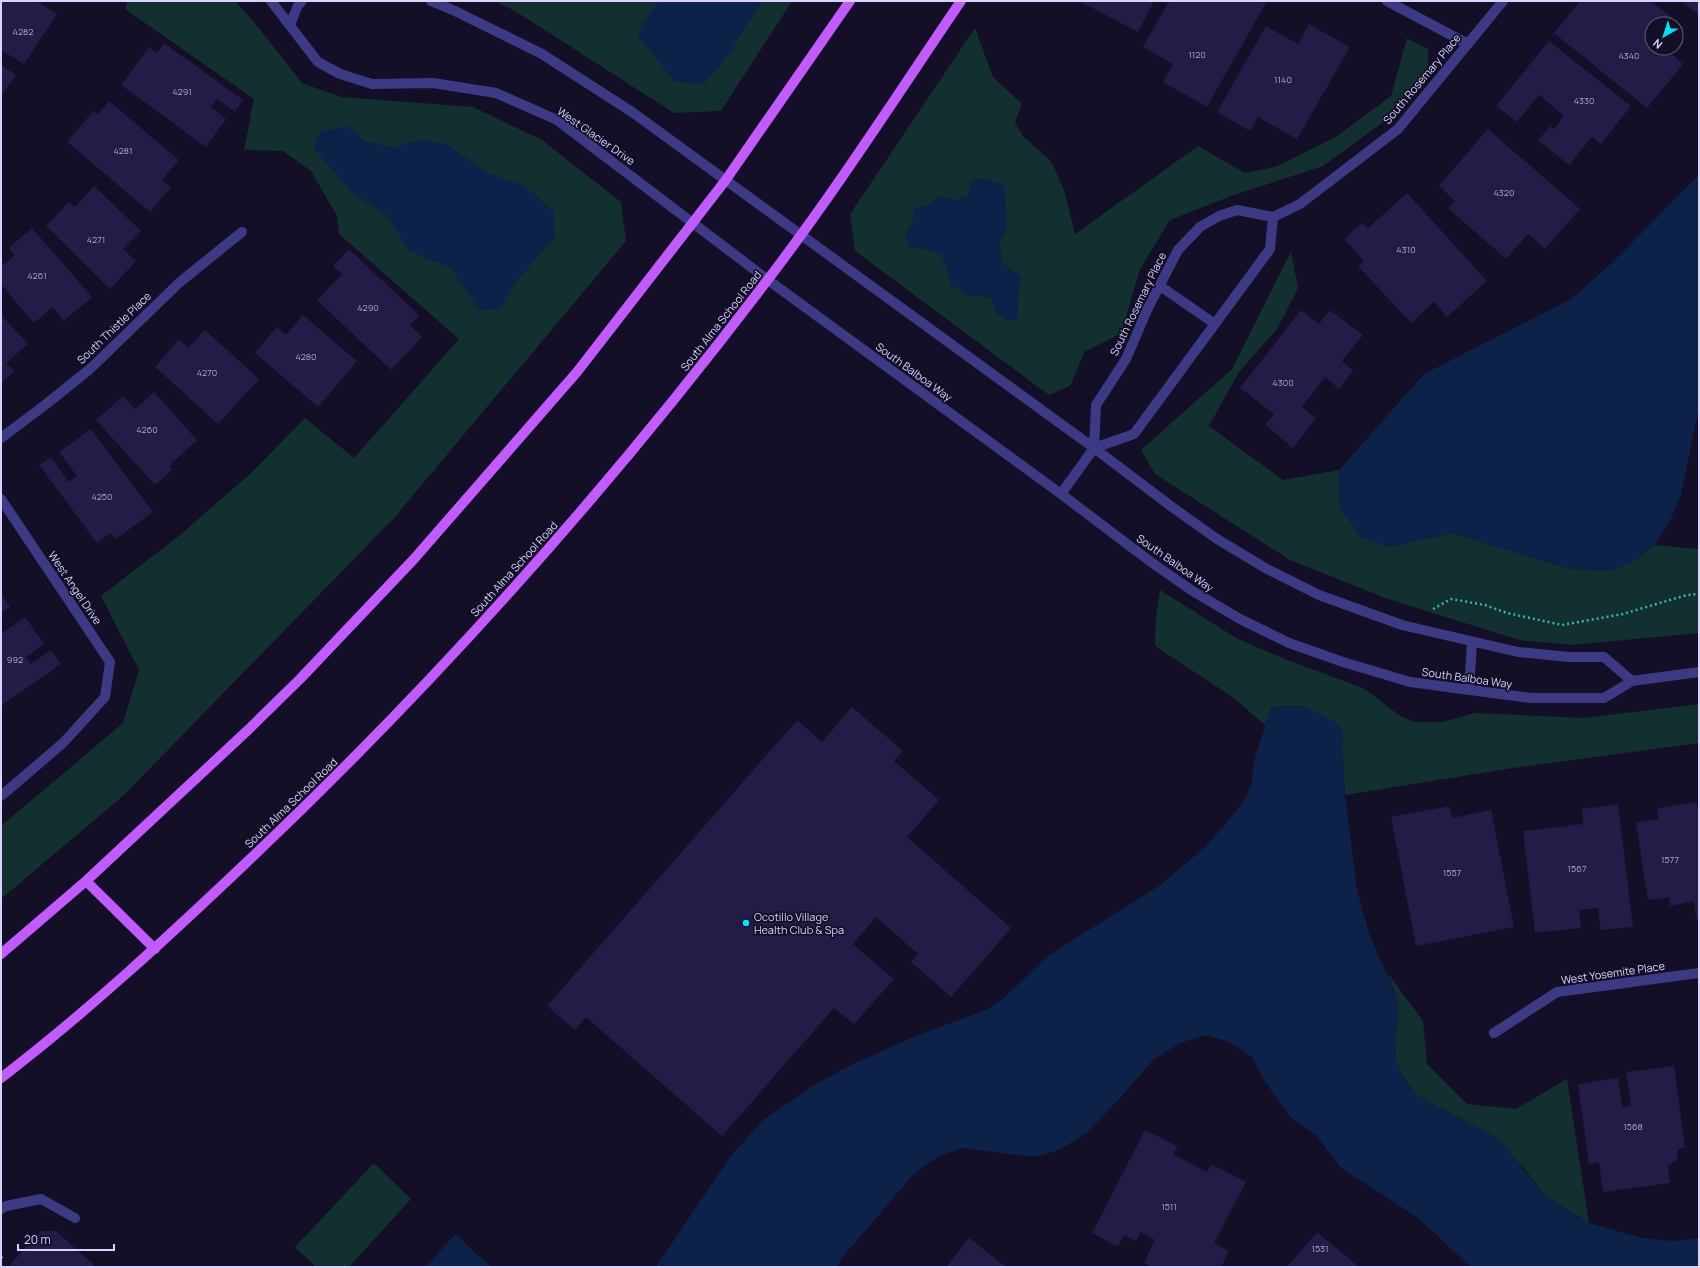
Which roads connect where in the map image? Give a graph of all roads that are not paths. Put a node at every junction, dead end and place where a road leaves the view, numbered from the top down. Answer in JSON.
{"nodes":[{"id":1,"x":271,"y":1,"type":"edge"},
{"id":2,"x":302,"y":1,"type":"edge"},
{"id":3,"x":431,"y":1,"type":"edge"},
{"id":4,"x":850,"y":1,"type":"edge"},
{"id":5,"x":961,"y":1,"type":"edge"},
{"id":6,"x":1387,"y":1,"type":"edge"},
{"id":7,"x":1503,"y":1,"type":"edge"},
{"id":8,"x":290,"y":25,"type":"junction"},
{"id":9,"x":1468,"y":44,"type":"junction"},
{"id":10,"x":725,"y":181,"type":"junction"},
{"id":11,"x":1273,"y":217,"type":"junction"},
{"id":12,"x":692,"y":222,"type":"junction"},
{"id":13,"x":242,"y":232,"type":"dead end"},
{"id":14,"x":801,"y":234,"type":"junction"},
{"id":15,"x":768,"y":280,"type":"junction"},
{"id":16,"x":1160,"y":286,"type":"junction"},
{"id":17,"x":1215,"y":324,"type":"junction"},
{"id":18,"x":1,"y":438,"type":"edge"},
{"id":19,"x":1094,"y":448,"type":"junction"},
{"id":20,"x":1061,"y":494,"type":"junction"},
{"id":21,"x":1,"y":499,"type":"edge"},
{"id":22,"x":1472,"y":643,"type":"junction"},
{"id":23,"x":1699,"y":672,"type":"edge"},
{"id":24,"x":1632,"y":681,"type":"junction"},
{"id":25,"x":1469,"y":690,"type":"junction"},
{"id":26,"x":1,"y":796,"type":"edge"},
{"id":27,"x":86,"y":881,"type":"junction"},
{"id":28,"x":155,"y":949,"type":"junction"},
{"id":29,"x":1,"y":954,"type":"edge"},
{"id":30,"x":1699,"y":972,"type":"edge"},
{"id":31,"x":1494,"y":1033,"type":"dead end"},
{"id":32,"x":1,"y":1078,"type":"edge"},
{"id":33,"x":1,"y":1209,"type":"edge"},
{"id":34,"x":75,"y":1218,"type":"dead end"}],
"edges":[{"from":1,"to":8,"type":"street","name":"West Glacier Drive"},
{"from":2,"to":8,"type":"street"},
{"from":3,"to":10,"type":"street"},
{"from":4,"to":10,"type":"main road"},
{"from":5,"to":14,"type":"main road","name":"South Alma School Road"},
{"from":6,"to":9,"type":"street"},
{"from":7,"to":9,"type":"street","name":"South Rosemary Place"},
{"from":8,"to":12,"type":"street","name":"West Glacier Drive"},
{"from":9,"to":11,"type":"street","name":"South Rosemary Place"},
{"from":10,"to":12,"type":"main road"},
{"from":10,"to":14,"type":"street"},
{"from":11,"to":16,"type":"street","name":"South Rosemary Place"},
{"from":11,"to":17,"type":"street"},
{"from":12,"to":15,"type":"street","name":"West Glacier Drive"},
{"from":12,"to":27,"type":"main road"},
{"from":13,"to":18,"type":"street","name":"South Thistle Place"},
{"from":14,"to":15,"type":"main road","name":"South Alma School Road"},
{"from":14,"to":19,"type":"street"},
{"from":15,"to":20,"type":"street","name":"South Balboa Way"},
{"from":15,"to":28,"type":"main road","name":"South Alma School Road"},
{"from":16,"to":17,"type":"street"},
{"from":16,"to":19,"type":"street","name":"South Rosemary Place"},
{"from":17,"to":19,"type":"street"},
{"from":19,"to":20,"type":"street"},
{"from":19,"to":22,"type":"street"},
{"from":20,"to":25,"type":"street","name":"South Balboa Way"},
{"from":21,"to":26,"type":"street","name":"West Angel Drive"},
{"from":22,"to":24,"type":"street"},
{"from":22,"to":25,"type":"street"},
{"from":23,"to":24,"type":"street","name":"South Balboa Way"},
{"from":24,"to":25,"type":"street","name":"South Balboa Way"},
{"from":27,"to":28,"type":"main road"},
{"from":27,"to":29,"type":"main road"},
{"from":28,"to":32,"type":"main road","name":"South Alma School Road"},
{"from":30,"to":31,"type":"street","name":"West Yosemite Place"},
{"from":33,"to":34,"type":"street"}]}
